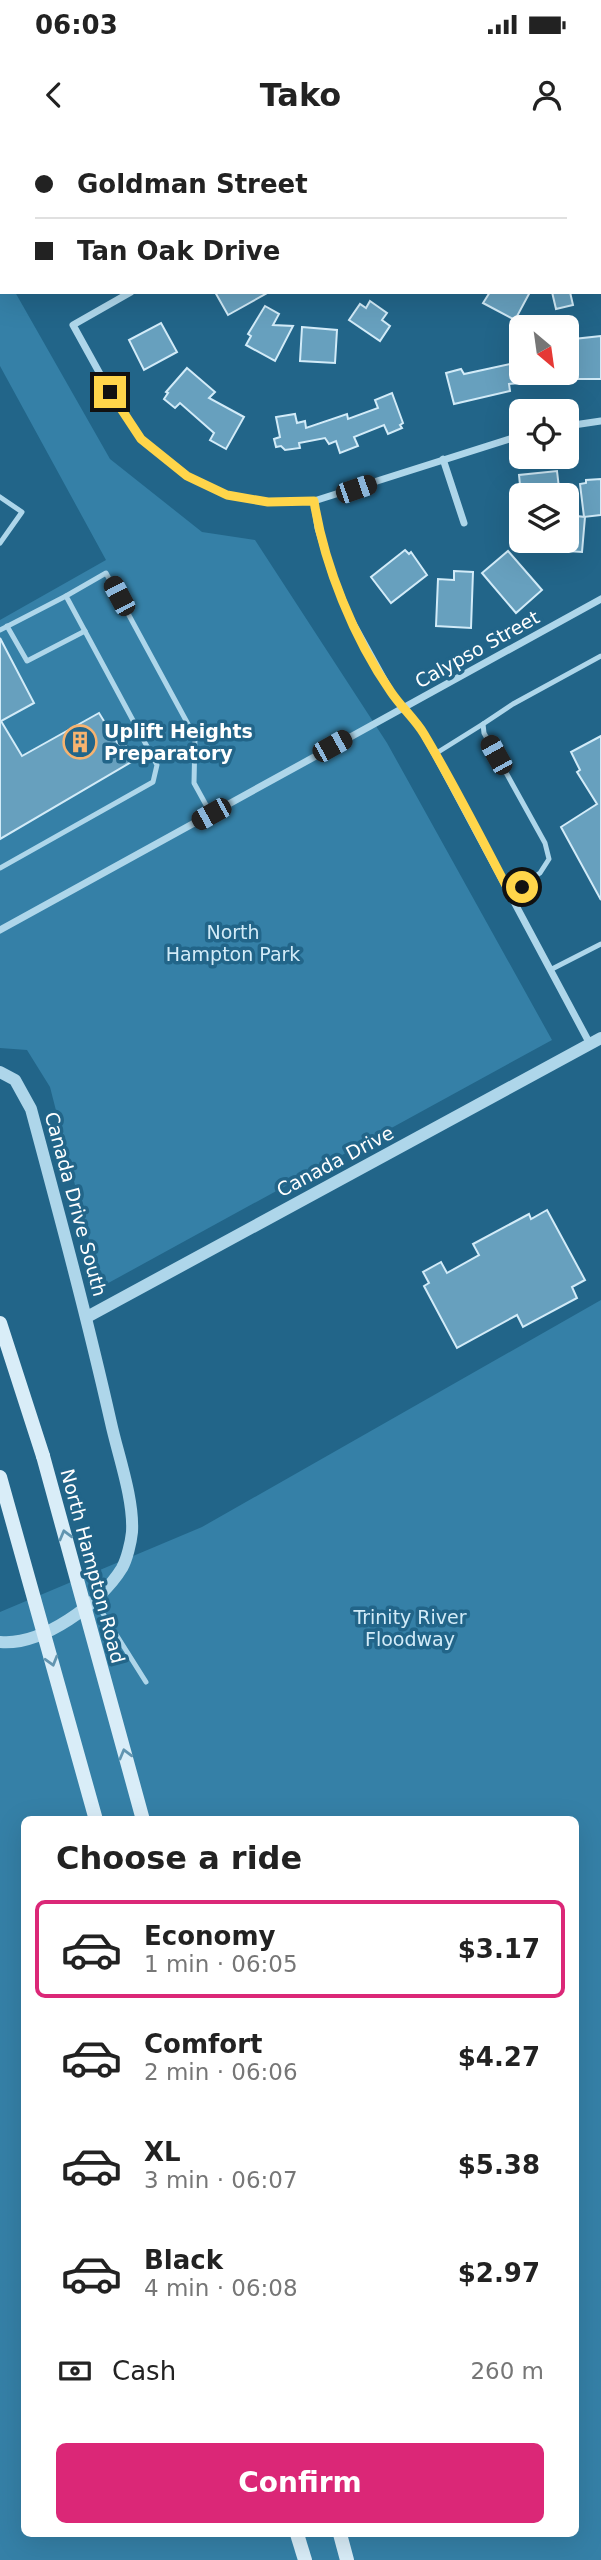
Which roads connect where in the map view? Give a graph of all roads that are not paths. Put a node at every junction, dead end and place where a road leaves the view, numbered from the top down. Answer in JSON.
{"nodes":[{"id":1,"x":127,"y":294,"type":"edge"},
{"id":2,"x":601,"y":421,"type":"edge"},
{"id":3,"x":579,"y":424,"type":"edge"},
{"id":4,"x":509,"y":439,"type":"edge"},
{"id":5,"x":443,"y":459,"type":"junction"},
{"id":6,"x":0,"y":497,"type":"edge"},
{"id":7,"x":314,"y":501,"type":"junction"},
{"id":8,"x":464,"y":523,"type":"dead end"},
{"id":9,"x":0,"y":542,"type":"edge"},
{"id":10,"x":66,"y":596,"type":"junction"},
{"id":11,"x":601,"y":599,"type":"edge"},
{"id":12,"x":7,"y":626,"type":"junction"},
{"id":13,"x":0,"y":630,"type":"edge"},
{"id":14,"x":85,"y":631,"type":"junction"},
{"id":15,"x":601,"y":656,"type":"edge"},
{"id":16,"x":403,"y":708,"type":"junction"},
{"id":17,"x":483,"y":724,"type":"junction"},
{"id":18,"x":435,"y":754,"type":"junction"},
{"id":19,"x":211,"y":814,"type":"junction"},
{"id":20,"x":0,"y":868,"type":"edge"},
{"id":21,"x":510,"y":893,"type":"junction"},
{"id":22,"x":0,"y":930,"type":"edge"},
{"id":23,"x":601,"y":944,"type":"edge"},
{"id":24,"x":552,"y":969,"type":"junction"},
{"id":25,"x":596,"y":1042,"type":"edge"},
{"id":26,"x":0,"y":1072,"type":"edge"},
{"id":27,"x":87,"y":1317,"type":"junction"},
{"id":28,"x":0,"y":1323,"type":"edge"},
{"id":29,"x":0,"y":1477,"type":"edge"},
{"id":30,"x":95,"y":1601,"type":"junction"},
{"id":31,"x":0,"y":1642,"type":"edge"},
{"id":32,"x":146,"y":1682,"type":"dead end"},
{"id":33,"x":95,"y":1816,"type":"edge"},
{"id":34,"x":142,"y":1816,"type":"edge"},
{"id":35,"x":298,"y":2537,"type":"edge"},
{"id":36,"x":341,"y":2537,"type":"edge"},
{"id":37,"x":304,"y":2560,"type":"edge"},
{"id":38,"x":347,"y":2560,"type":"edge"}],
"edges":[{"from":1,"to":7,"type":"street"},
{"from":2,"to":3,"type":"street"},
{"from":4,"to":5,"type":"street"},
{"from":5,"to":7,"type":"street"},
{"from":5,"to":8,"type":"street"},
{"from":6,"to":9,"type":"lane"},
{"from":7,"to":16,"type":"street"},
{"from":10,"to":12,"type":"lane"},
{"from":10,"to":14,"type":"lane"},
{"from":10,"to":19,"type":"lane"},
{"from":11,"to":16,"type":"street","name":"Calypso Street"},
{"from":12,"to":13,"type":"lane"},
{"from":12,"to":14,"type":"lane"},
{"from":14,"to":20,"type":"lane"},
{"from":15,"to":17,"type":"lane"},
{"from":16,"to":18,"type":"street"},
{"from":16,"to":19,"type":"street","name":"Calypso Street"},
{"from":17,"to":18,"type":"lane"},
{"from":17,"to":21,"type":"lane"},
{"from":18,"to":21,"type":"street"},
{"from":19,"to":22,"type":"street","name":"Calypso Street"},
{"from":21,"to":24,"type":"street"},
{"from":23,"to":24,"type":"lane"},
{"from":24,"to":25,"type":"street"},
{"from":25,"to":27,"type":"street","name":"Canada Drive"},
{"from":26,"to":27,"type":"street","name":"Canada Drive South"},
{"from":27,"to":30,"type":"street","name":"Canada Drive South"},
{"from":34,"to":28,"type":"main road","name":"North Hampton Road","one_way":true,"bridge":true},
{"from":29,"to":33,"type":"main road","one_way":true,"bridge":true},
{"from":30,"to":31,"type":"street","name":"Canada Drive South"},
{"from":30,"to":32,"type":"lane"},
{"from":35,"to":37,"type":"main road"},
{"from":36,"to":38,"type":"main road"}]}
